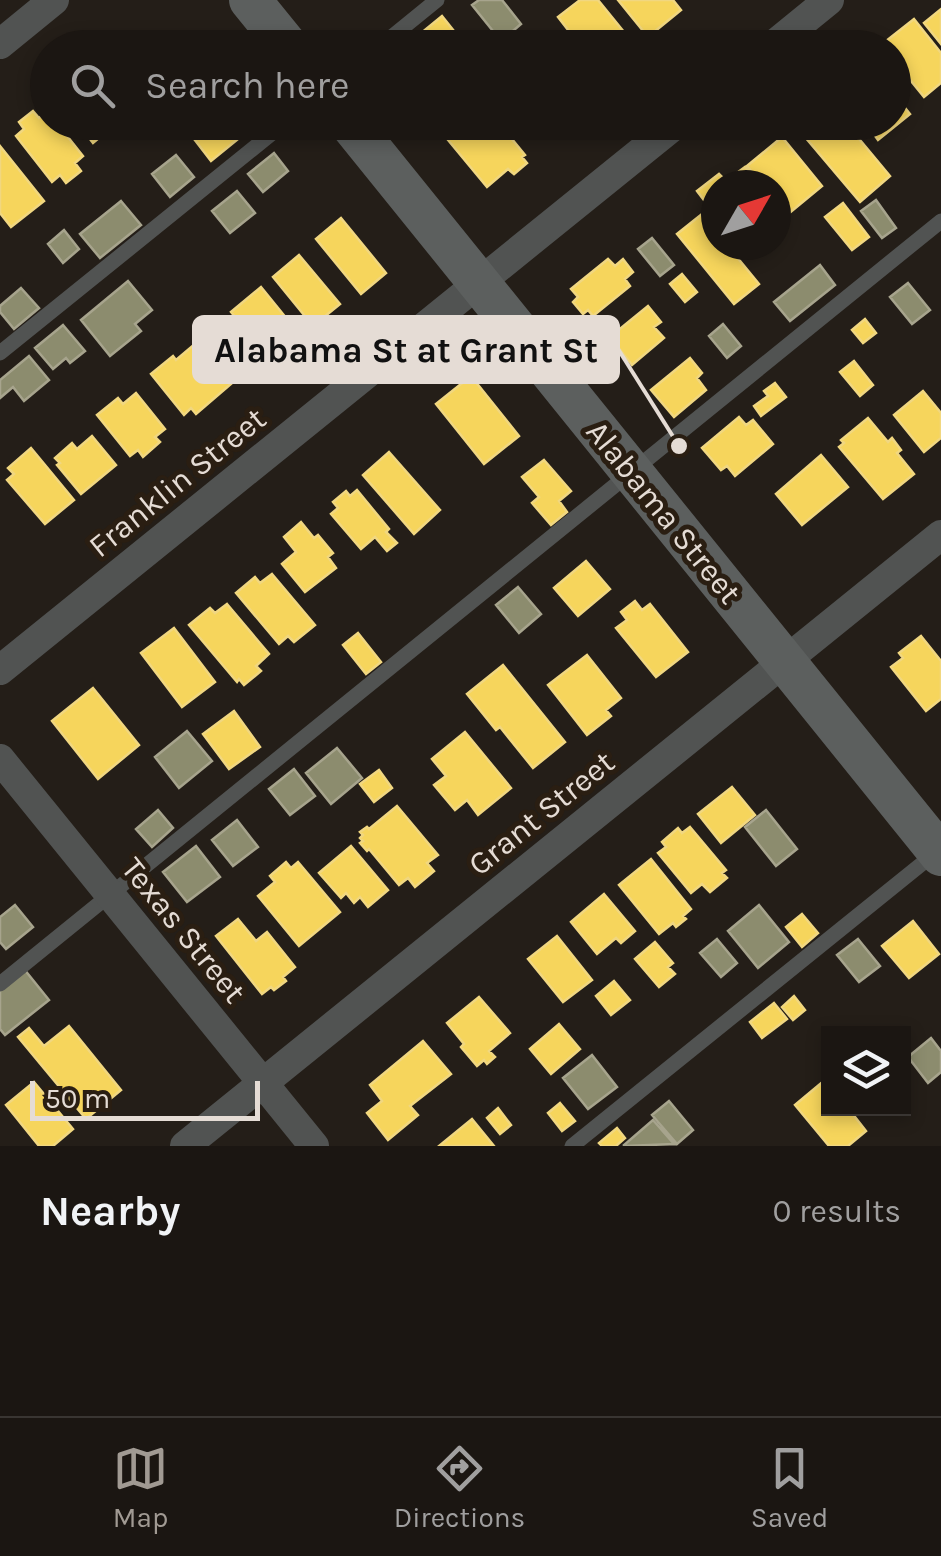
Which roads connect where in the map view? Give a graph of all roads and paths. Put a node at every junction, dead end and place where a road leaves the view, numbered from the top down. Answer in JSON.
{"nodes":[{"id":1,"x":54,"y":0,"type":"edge"},
{"id":2,"x":250,"y":0,"type":"edge"},
{"id":3,"x":437,"y":0,"type":"edge"},
{"id":4,"x":829,"y":0,"type":"edge"},
{"id":5,"x":274,"y":30,"type":"edge"},
{"id":6,"x":400,"y":30,"type":"edge"},
{"id":7,"x":792,"y":30,"type":"edge"},
{"id":8,"x":0,"y":44,"type":"edge"},
{"id":9,"x":264,"y":140,"type":"edge"},
{"id":10,"x":364,"y":140,"type":"edge"},
{"id":11,"x":656,"y":140,"type":"edge"},
{"id":12,"x":941,"y":221,"type":"edge"},
{"id":13,"x":479,"y":283,"type":"junction"},
{"id":14,"x":0,"y":353,"type":"edge"},
{"id":15,"x":632,"y":472,"type":"junction"},
{"id":16,"x":941,"y":535,"type":"edge"},
{"id":17,"x":785,"y":661,"type":"junction"},
{"id":18,"x":0,"y":670,"type":"edge"},
{"id":19,"x":0,"y":758,"type":"edge"},
{"id":20,"x":940,"y":851,"type":"edge"},
{"id":21,"x":110,"y":895,"type":"junction"},
{"id":22,"x":0,"y":984,"type":"edge"},
{"id":23,"x":263,"y":1083,"type":"junction"},
{"id":24,"x":185,"y":1146,"type":"edge"},
{"id":25,"x":314,"y":1146,"type":"edge"},
{"id":26,"x":572,"y":1146,"type":"edge"}],
"edges":[{"from":1,"to":8,"type":"street"},
{"from":2,"to":5,"type":"main road"},
{"from":3,"to":6,"type":"lane"},
{"from":4,"to":7,"type":"street"},
{"from":9,"to":14,"type":"lane"},
{"from":10,"to":13,"type":"main road","name":"Alabama Street"},
{"from":11,"to":13,"type":"street","name":"Franklin Street"},
{"from":12,"to":15,"type":"lane"},
{"from":13,"to":15,"type":"main road","name":"Alabama Street"},
{"from":13,"to":18,"type":"street","name":"Franklin Street"},
{"from":15,"to":17,"type":"main road","name":"Alabama Street"},
{"from":15,"to":21,"type":"lane"},
{"from":16,"to":17,"type":"street","name":"Grant Street"},
{"from":17,"to":20,"type":"main road","name":"Alabama Street"},
{"from":17,"to":23,"type":"street","name":"Grant Street"},
{"from":19,"to":21,"type":"street","name":"Texas Street"},
{"from":20,"to":26,"type":"lane"},
{"from":21,"to":22,"type":"lane"},
{"from":21,"to":23,"type":"street","name":"Texas Street"},
{"from":23,"to":24,"type":"street","name":"Grant Street"},
{"from":23,"to":25,"type":"street","name":"Texas Street"}]}
